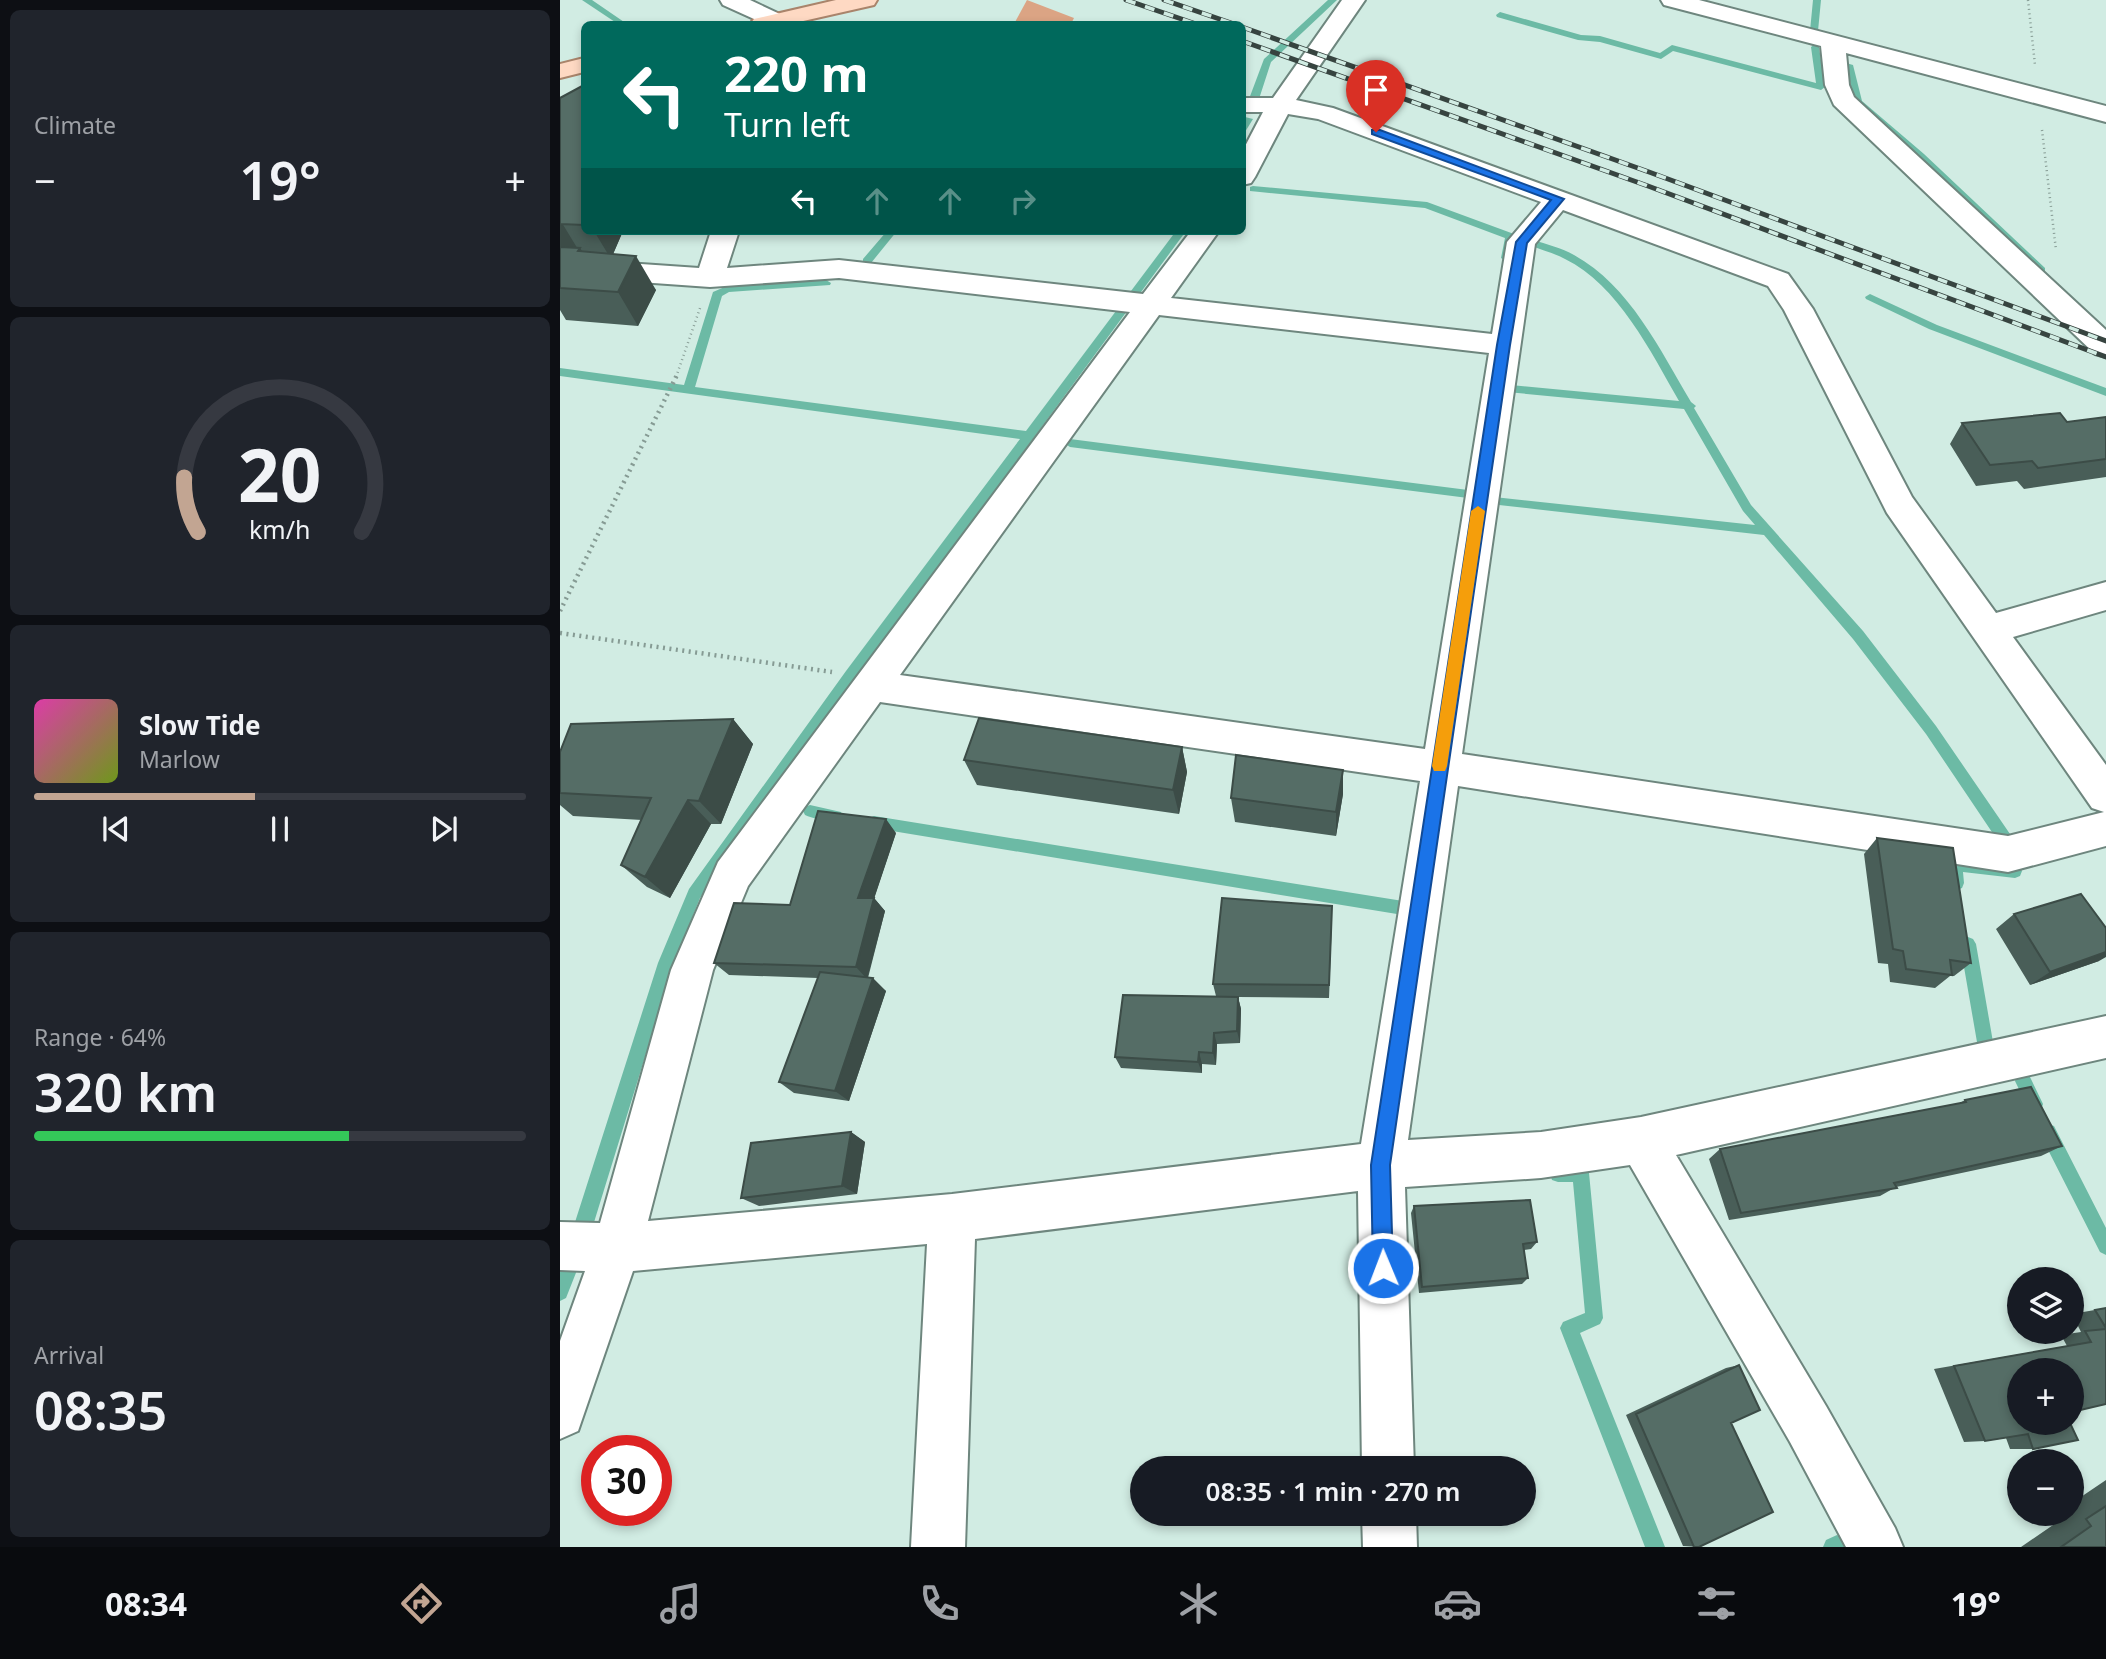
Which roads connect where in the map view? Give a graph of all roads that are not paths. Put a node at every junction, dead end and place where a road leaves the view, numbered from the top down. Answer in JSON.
{"nodes":[{"id":1,"x":731,"y":0,"type":"edge"},
{"id":2,"x":866,"y":0,"type":"edge"},
{"id":3,"x":1354,"y":0,"type":"edge"},
{"id":4,"x":1672,"y":0,"type":"edge"},
{"id":5,"x":766,"y":21,"type":"edge"},
{"id":6,"x":777,"y":21,"type":"edge"},
{"id":7,"x":1833,"y":44,"type":"junction"},
{"id":8,"x":581,"y":66,"type":"edge"},
{"id":9,"x":560,"y":71,"type":"edge"},
{"id":10,"x":1246,"y":105,"type":"edge"},
{"id":11,"x":1280,"y":105,"type":"junction"},
{"id":12,"x":2106,"y":114,"type":"edge"},
{"id":13,"x":1246,"y":169,"type":"edge"},
{"id":14,"x":1558,"y":199,"type":"junction"},
{"id":15,"x":724,"y":235,"type":"edge"},
{"id":16,"x":1202,"y":235,"type":"edge"},
{"id":17,"x":560,"y":272,"type":"edge"},
{"id":18,"x":710,"y":278,"type":"junction"},
{"id":19,"x":1151,"y":306,"type":"junction"},
{"id":20,"x":1504,"y":345,"type":"junction"},
{"id":21,"x":2106,"y":347,"type":"edge"},
{"id":22,"x":2106,"y":596,"type":"edge"},
{"id":23,"x":1987,"y":631,"type":"junction"},
{"id":24,"x":875,"y":682,"type":"junction"},
{"id":25,"x":1439,"y":769,"type":"junction"},
{"id":26,"x":2106,"y":796,"type":"edge"},
{"id":27,"x":2106,"y":829,"type":"edge"},
{"id":28,"x":2106,"y":1037,"type":"edge"},
{"id":29,"x":1640,"y":1140,"type":"junction"},
{"id":30,"x":1381,"y":1165,"type":"junction"},
{"id":31,"x":952,"y":1217,"type":"junction"},
{"id":32,"x":560,"y":1246,"type":"edge"},
{"id":33,"x":617,"y":1248,"type":"junction"},
{"id":34,"x":560,"y":1413,"type":"edge"},
{"id":35,"x":1388,"y":1456,"type":"edge"},
{"id":36,"x":1389,"y":1526,"type":"edge"},
{"id":37,"x":939,"y":1547,"type":"edge"},
{"id":38,"x":1390,"y":1547,"type":"edge"},
{"id":39,"x":1876,"y":1547,"type":"edge"}],
"edges":[{"from":1,"to":5,"type":"street"},
{"from":2,"to":6,"type":"main road"},
{"from":3,"to":11,"type":"street"},
{"from":4,"to":7,"type":"street"},
{"from":7,"to":12,"type":"street"},
{"from":7,"to":21,"type":"street"},
{"from":8,"to":9,"type":"main road"},
{"from":10,"to":11,"type":"street"},
{"from":11,"to":13,"type":"street"},
{"from":11,"to":14,"type":"street"},
{"from":14,"to":20,"type":"street"},
{"from":14,"to":23,"type":"street"},
{"from":15,"to":18,"type":"street"},
{"from":16,"to":19,"type":"street"},
{"from":17,"to":18,"type":"street"},
{"from":18,"to":19,"type":"street"},
{"from":19,"to":20,"type":"street"},
{"from":19,"to":24,"type":"street"},
{"from":20,"to":25,"type":"street"},
{"from":22,"to":23,"type":"street"},
{"from":23,"to":26,"type":"street"},
{"from":24,"to":25,"type":"street"},
{"from":24,"to":33,"type":"street"},
{"from":25,"to":27,"type":"street"},
{"from":25,"to":30,"type":"street"},
{"from":28,"to":29,"type":"street"},
{"from":29,"to":30,"type":"street"},
{"from":29,"to":39,"type":"street"},
{"from":30,"to":31,"type":"street"},
{"from":30,"to":35,"type":"street"},
{"from":31,"to":33,"type":"street"},
{"from":31,"to":37,"type":"street"},
{"from":32,"to":33,"type":"street"},
{"from":33,"to":34,"type":"street"},
{"from":36,"to":38,"type":"street"}]}
